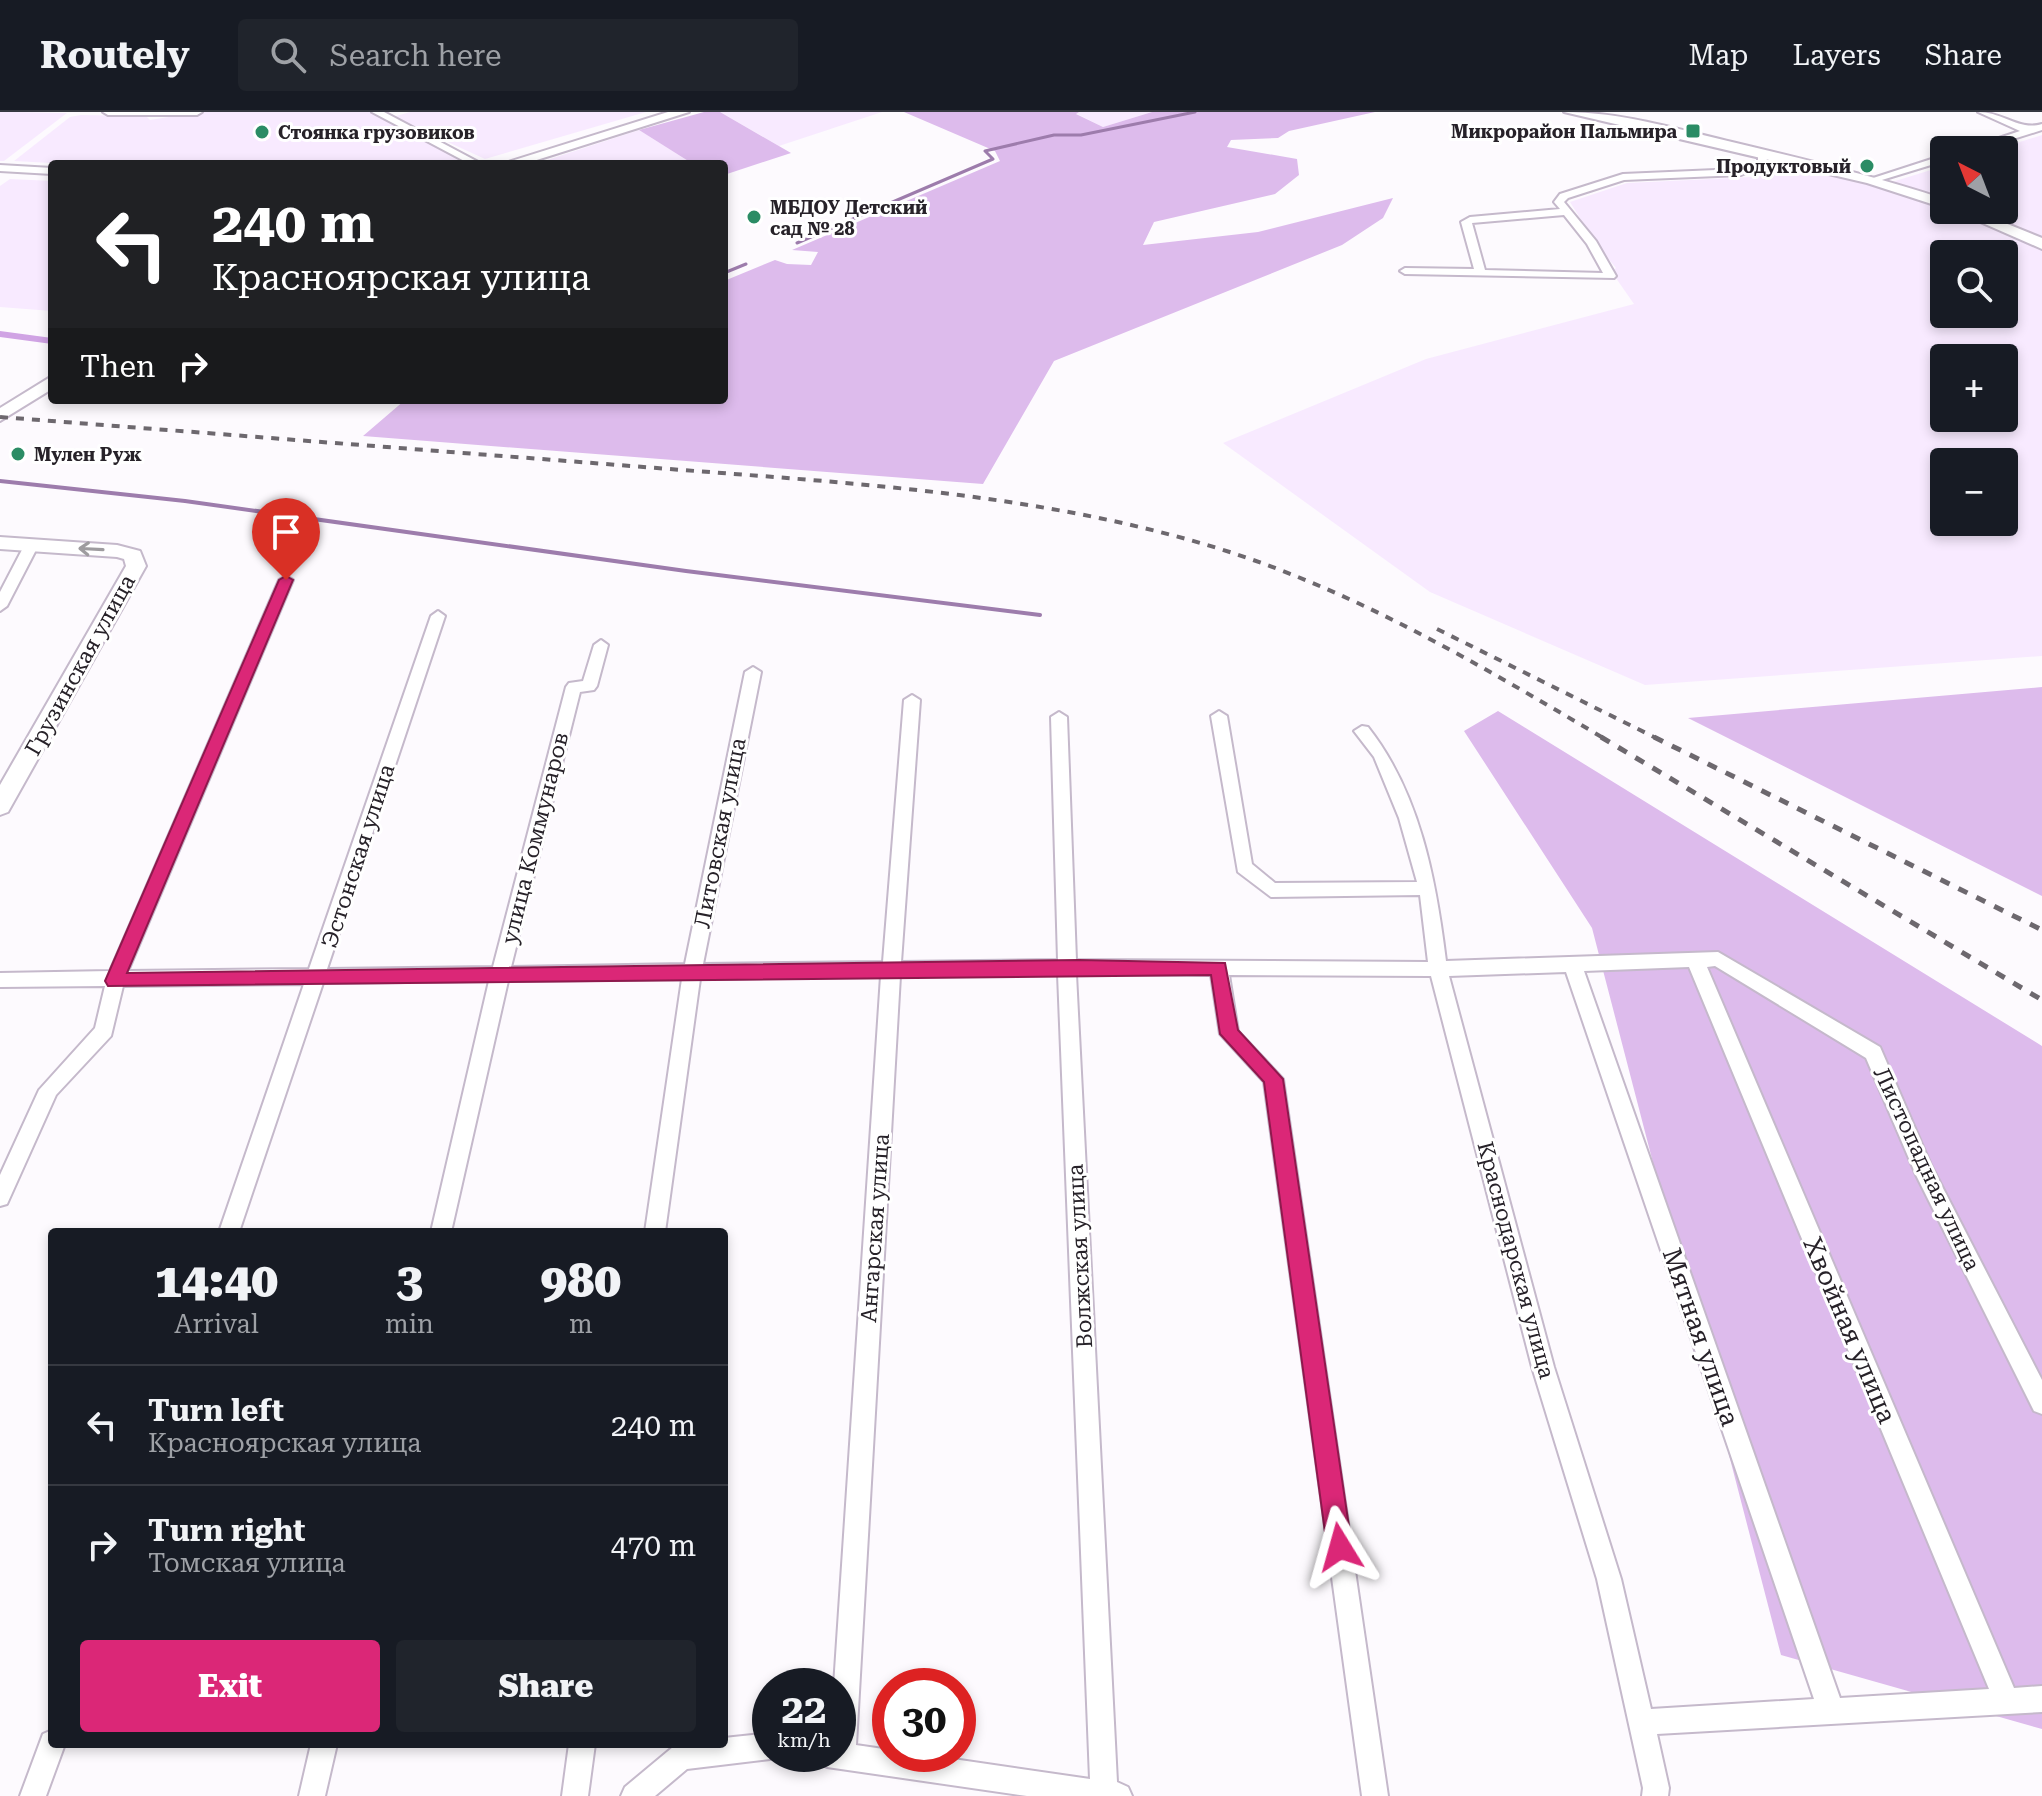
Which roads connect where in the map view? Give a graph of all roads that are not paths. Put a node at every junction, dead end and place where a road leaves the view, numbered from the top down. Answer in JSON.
{"nodes":[{"id":1,"x":108,"y":112,"type":"edge"},
{"id":2,"x":197,"y":112,"type":"edge"},
{"id":3,"x":377,"y":112,"type":"edge"},
{"id":4,"x":682,"y":112,"type":"edge"},
{"id":5,"x":1571,"y":112,"type":"edge"},
{"id":6,"x":1983,"y":112,"type":"edge"},
{"id":7,"x":2042,"y":127,"type":"edge"},
{"id":8,"x":2029,"y":131,"type":"junction"},
{"id":9,"x":2013,"y":136,"type":"edge"},
{"id":10,"x":1763,"y":153,"type":"junction"},
{"id":11,"x":469,"y":160,"type":"edge"},
{"id":12,"x":522,"y":160,"type":"edge"},
{"id":13,"x":1930,"y":162,"type":"edge"},
{"id":14,"x":0,"y":168,"type":"edge"},
{"id":15,"x":48,"y":171,"type":"edge"},
{"id":16,"x":1872,"y":180,"type":"junction"},
{"id":17,"x":1930,"y":199,"type":"edge"},
{"id":18,"x":1566,"y":212,"type":"junction"},
{"id":19,"x":1994,"y":224,"type":"edge"},
{"id":20,"x":2042,"y":244,"type":"edge"},
{"id":21,"x":1405,"y":271,"type":"dead end"},
{"id":22,"x":1481,"y":273,"type":"junction"},
{"id":23,"x":48,"y":384,"type":"edge"},
{"id":24,"x":0,"y":416,"type":"edge"},
{"id":25,"x":0,"y":543,"type":"edge"},
{"id":26,"x":31,"y":546,"type":"junction"},
{"id":27,"x":286,"y":580,"type":"dead end"},
{"id":28,"x":0,"y":606,"type":"edge"},
{"id":29,"x":438,"y":616,"type":"dead end"},
{"id":30,"x":601,"y":645,"type":"dead end"},
{"id":31,"x":753,"y":672,"type":"dead end"},
{"id":32,"x":912,"y":700,"type":"dead end"},
{"id":33,"x":1219,"y":716,"type":"dead end"},
{"id":34,"x":1059,"y":717,"type":"dead end"},
{"id":35,"x":1362,"y":731,"type":"dead end"},
{"id":36,"x":0,"y":806,"type":"edge"},
{"id":37,"x":1428,"y":888,"type":"junction"},
{"id":38,"x":1695,"y":960,"type":"junction"},
{"id":39,"x":1572,"y":964,"type":"junction"},
{"id":40,"x":1067,"y":967,"type":"junction"},
{"id":41,"x":1219,"y":968,"type":"junction"},
{"id":42,"x":1438,"y":969,"type":"junction"},
{"id":43,"x":891,"y":970,"type":"junction"},
{"id":44,"x":692,"y":973,"type":"junction"},
{"id":45,"x":500,"y":975,"type":"junction"},
{"id":46,"x":317,"y":978,"type":"junction"},
{"id":47,"x":0,"y":980,"type":"edge"},
{"id":48,"x":115,"y":981,"type":"junction"},
{"id":49,"x":0,"y":1197,"type":"edge"},
{"id":50,"x":230,"y":1228,"type":"edge"},
{"id":51,"x":442,"y":1228,"type":"edge"},
{"id":52,"x":656,"y":1228,"type":"edge"},
{"id":53,"x":2042,"y":1403,"type":"edge"},
{"id":54,"x":841,"y":1668,"type":"edge"},
{"id":55,"x":2006,"y":1699,"type":"junction"},
{"id":56,"x":2042,"y":1699,"type":"edge"},
{"id":57,"x":1831,"y":1710,"type":"junction"},
{"id":58,"x":1642,"y":1722,"type":"junction"},
{"id":59,"x":50,"y":1748,"type":"edge"},
{"id":60,"x":323,"y":1748,"type":"edge"},
{"id":61,"x":581,"y":1748,"type":"edge"},
{"id":62,"x":752,"y":1748,"type":"edge"},
{"id":63,"x":856,"y":1758,"type":"edge"},
{"id":64,"x":1111,"y":1795,"type":"edge"},
{"id":65,"x":33,"y":1796,"type":"edge"},
{"id":66,"x":312,"y":1796,"type":"edge"},
{"id":67,"x":575,"y":1796,"type":"edge"},
{"id":68,"x":634,"y":1796,"type":"edge"},
{"id":69,"x":1375,"y":1796,"type":"edge"},
{"id":70,"x":1655,"y":1796,"type":"edge"}],
"edges":[{"from":1,"to":2,"type":"street"},
{"from":3,"to":11,"type":"street"},
{"from":4,"to":12,"type":"main road"},
{"from":5,"to":10,"type":"main road"},
{"from":6,"to":8,"type":"street"},
{"from":7,"to":8,"type":"street"},
{"from":8,"to":9,"type":"street"},
{"from":10,"to":16,"type":"main road"},
{"from":10,"to":18,"type":"street"},
{"from":13,"to":16,"type":"street"},
{"from":14,"to":15,"type":"street"},
{"from":16,"to":17,"type":"main road"},
{"from":18,"to":22,"type":"street"},
{"from":18,"to":22,"type":"street"},
{"from":19,"to":20,"type":"main road"},
{"from":21,"to":22,"type":"street"},
{"from":23,"to":24,"type":"main road"},
{"from":25,"to":26,"type":"main road","name":"Грузинская улица"},
{"from":26,"to":28,"type":"street"},
{"from":36,"to":26,"type":"main road","name":"Грузинская улица","one_way":true},
{"from":27,"to":48,"type":"street"},
{"from":29,"to":46,"type":"street","name":"Эстонская улица"},
{"from":30,"to":45,"type":"street","name":"улица Коммунаров"},
{"from":31,"to":44,"type":"street","name":"Литовская улица"},
{"from":32,"to":43,"type":"street","name":"Ангарская улица"},
{"from":33,"to":37,"type":"street"},
{"from":34,"to":40,"type":"street","name":"Волжская улица"},
{"from":35,"to":37,"type":"street","name":"Краснодарская улица"},
{"from":37,"to":42,"type":"street","name":"Краснодарская улица"},
{"from":38,"to":39,"type":"street"},
{"from":38,"to":53,"type":"street","name":"Листопадная улица"},
{"from":38,"to":55,"type":"street","name":"Хвойная улица"},
{"from":39,"to":42,"type":"street"},
{"from":39,"to":57,"type":"street","name":"Мятная улица"},
{"from":40,"to":41,"type":"street"},
{"from":40,"to":43,"type":"street"},
{"from":40,"to":64,"type":"street","name":"Волжская улица"},
{"from":41,"to":42,"type":"street"},
{"from":41,"to":69,"type":"street"},
{"from":42,"to":58,"type":"street","name":"Краснодарская улица"},
{"from":43,"to":44,"type":"street"},
{"from":43,"to":54,"type":"street","name":"Ангарская улица"},
{"from":44,"to":45,"type":"street"},
{"from":44,"to":52,"type":"street","name":"Литовская улица"},
{"from":45,"to":46,"type":"street"},
{"from":45,"to":51,"type":"street","name":"улица Коммунаров"},
{"from":46,"to":48,"type":"street"},
{"from":46,"to":50,"type":"street","name":"Эстонская улица"},
{"from":47,"to":48,"type":"street"},
{"from":48,"to":49,"type":"street"},
{"from":55,"to":56,"type":"street"},
{"from":55,"to":57,"type":"street"},
{"from":57,"to":58,"type":"street"},
{"from":58,"to":70,"type":"street","name":"Краснодарская улица"},
{"from":59,"to":65,"type":"street"},
{"from":60,"to":66,"type":"street"},
{"from":61,"to":67,"type":"street"},
{"from":62,"to":68,"type":"street"},
{"from":63,"to":64,"type":"street"}]}
